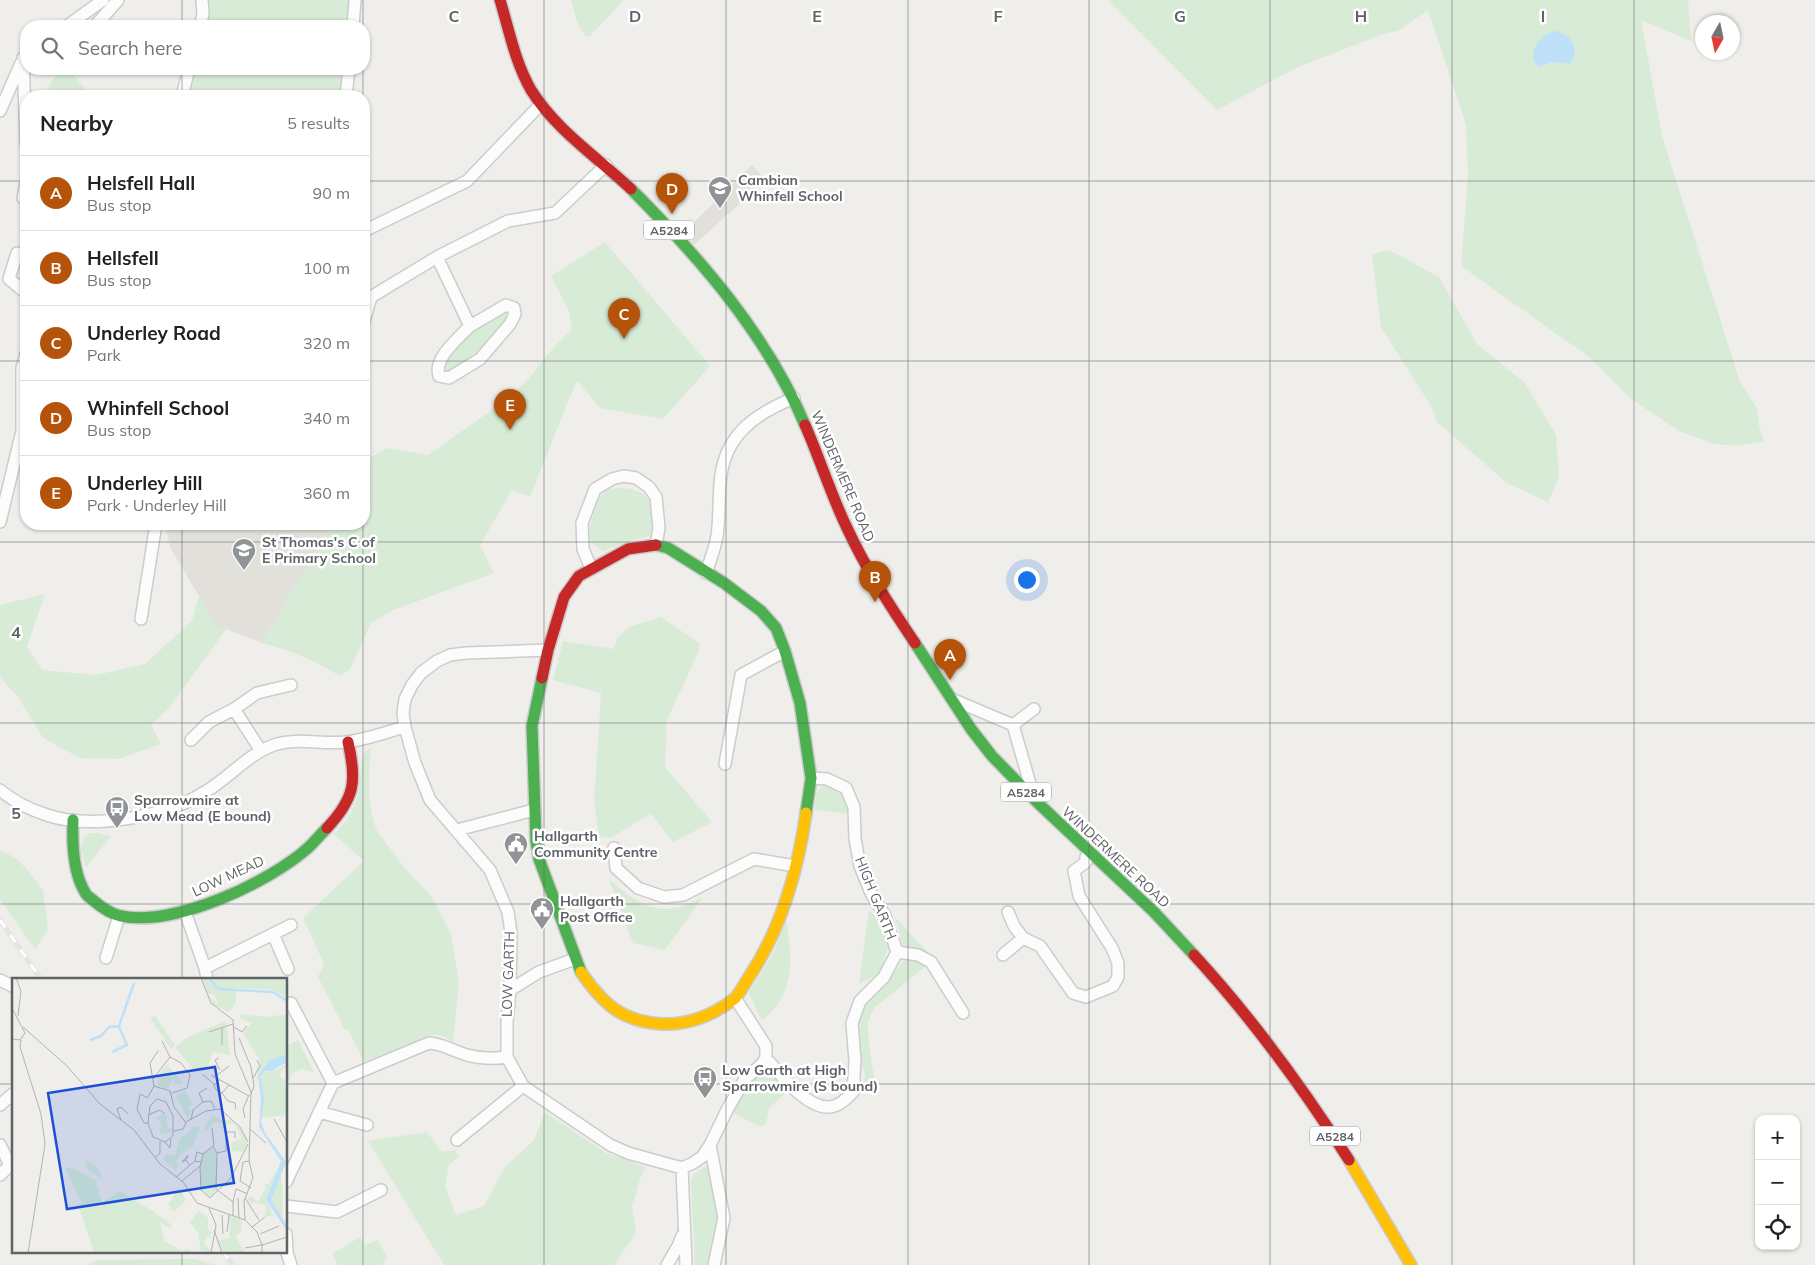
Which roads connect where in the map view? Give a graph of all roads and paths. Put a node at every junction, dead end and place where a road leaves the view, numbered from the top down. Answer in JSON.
{"nodes":[{"id":1,"x":103,"y":0,"type":"edge"},
{"id":2,"x":118,"y":0,"type":"edge"},
{"id":3,"x":202,"y":0,"type":"edge"},
{"id":4,"x":355,"y":0,"type":"edge"},
{"id":5,"x":500,"y":0,"type":"edge"},
{"id":6,"x":75,"y":20,"type":"edge"},
{"id":7,"x":100,"y":20,"type":"edge"},
{"id":8,"x":202,"y":20,"type":"edge"},
{"id":9,"x":353,"y":20,"type":"edge"},
{"id":10,"x":20,"y":68,"type":"edge"},
{"id":11,"x":25,"y":75,"type":"edge"},
{"id":12,"x":187,"y":75,"type":"edge"},
{"id":13,"x":348,"y":75,"type":"edge"},
{"id":14,"x":25,"y":90,"type":"edge"},
{"id":15,"x":184,"y":90,"type":"edge"},
{"id":16,"x":347,"y":90,"type":"edge"},
{"id":17,"x":540,"y":104,"type":"junction"},
{"id":18,"x":0,"y":111,"type":"edge"},
{"id":19,"x":606,"y":165,"type":"junction"},
{"id":20,"x":370,"y":228,"type":"edge"},
{"id":21,"x":17,"y":253,"type":"dead end"},
{"id":22,"x":437,"y":257,"type":"junction"},
{"id":23,"x":20,"y":288,"type":"edge"},
{"id":24,"x":370,"y":293,"type":"edge"},
{"id":25,"x":470,"y":326,"type":"junction"},
{"id":26,"x":794,"y":398,"type":"junction"},
{"id":27,"x":20,"y":439,"type":"edge"},
{"id":28,"x":0,"y":522,"type":"edge"},
{"id":29,"x":155,"y":530,"type":"edge"},
{"id":30,"x":656,"y":545,"type":"junction"},
{"id":31,"x":591,"y":568,"type":"junction"},
{"id":32,"x":706,"y":573,"type":"junction"},
{"id":33,"x":141,"y":619,"type":"dead end"},
{"id":34,"x":548,"y":650,"type":"junction"},
{"id":35,"x":785,"y":651,"type":"junction"},
{"id":36,"x":291,"y":685,"type":"dead end"},
{"id":37,"x":951,"y":699,"type":"junction"},
{"id":38,"x":234,"y":708,"type":"junction"},
{"id":39,"x":1034,"y":709,"type":"dead end"},
{"id":40,"x":1013,"y":725,"type":"junction"},
{"id":41,"x":405,"y":726,"type":"junction"},
{"id":42,"x":191,"y":740,"type":"dead end"},
{"id":43,"x":348,"y":742,"type":"junction"},
{"id":44,"x":261,"y":751,"type":"junction"},
{"id":45,"x":726,"y":764,"type":"dead end"},
{"id":46,"x":811,"y":778,"type":"junction"},
{"id":47,"x":0,"y":790,"type":"edge"},
{"id":48,"x":1035,"y":801,"type":"junction"},
{"id":49,"x":534,"y":810,"type":"junction"},
{"id":50,"x":73,"y":820,"type":"junction"},
{"id":51,"x":457,"y":830,"type":"junction"},
{"id":52,"x":614,"y":848,"type":"dead end"},
{"id":53,"x":1090,"y":853,"type":"junction"},
{"id":54,"x":796,"y":866,"type":"junction"},
{"id":55,"x":185,"y":912,"type":"junction"},
{"id":56,"x":1008,"y":912,"type":"dead end"},
{"id":57,"x":119,"y":916,"type":"junction"},
{"id":58,"x":291,"y":925,"type":"dead end"},
{"id":59,"x":273,"y":934,"type":"junction"},
{"id":60,"x":1023,"y":938,"type":"junction"},
{"id":61,"x":897,"y":952,"type":"junction"},
{"id":62,"x":1003,"y":955,"type":"dead end"},
{"id":63,"x":106,"y":958,"type":"dead end"},
{"id":64,"x":575,"y":959,"type":"junction"},
{"id":65,"x":288,"y":969,"type":"dead end"},
{"id":66,"x":206,"y":973,"type":"edge"},
{"id":67,"x":0,"y":980,"type":"edge"},
{"id":68,"x":12,"y":986,"type":"edge"},
{"id":69,"x":510,"y":990,"type":"junction"},
{"id":70,"x":735,"y":998,"type":"junction"},
{"id":71,"x":292,"y":1003,"type":"dead end"},
{"id":72,"x":962,"y":1013,"type":"dead end"},
{"id":73,"x":507,"y":1056,"type":"junction"},
{"id":74,"x":766,"y":1058,"type":"junction"},
{"id":75,"x":334,"y":1083,"type":"junction"},
{"id":76,"x":523,"y":1086,"type":"junction"},
{"id":77,"x":12,"y":1096,"type":"edge"},
{"id":78,"x":0,"y":1105,"type":"edge"},
{"id":79,"x":319,"y":1112,"type":"junction"},
{"id":80,"x":367,"y":1125,"type":"dead end"},
{"id":81,"x":457,"y":1140,"type":"dead end"},
{"id":82,"x":0,"y":1145,"type":"edge"},
{"id":83,"x":710,"y":1145,"type":"junction"},
{"id":84,"x":12,"y":1166,"type":"edge"},
{"id":85,"x":682,"y":1168,"type":"junction"},
{"id":86,"x":0,"y":1175,"type":"edge"},
{"id":87,"x":288,"y":1178,"type":"edge"},
{"id":88,"x":381,"y":1190,"type":"dead end"},
{"id":89,"x":288,"y":1206,"type":"edge"},
{"id":90,"x":684,"y":1231,"type":"junction"},
{"id":91,"x":287,"y":1252,"type":"edge"},
{"id":92,"x":291,"y":1265,"type":"edge"},
{"id":93,"x":667,"y":1265,"type":"edge"},
{"id":94,"x":686,"y":1265,"type":"edge"},
{"id":95,"x":714,"y":1265,"type":"edge"},
{"id":96,"x":1411,"y":1265,"type":"edge"}],
"edges":[{"from":1,"to":6,"type":"street"},
{"from":2,"to":7,"type":"street"},
{"from":3,"to":8,"type":"street"},
{"from":4,"to":9,"type":"street"},
{"from":5,"to":17,"type":"main road","name":"WINDERMERE ROAD","number":"A5284"},
{"from":10,"to":18,"type":"street"},
{"from":11,"to":14,"type":"street"},
{"from":12,"to":15,"type":"street"},
{"from":13,"to":16,"type":"street"},
{"from":17,"to":19,"type":"main road","name":"WINDERMERE ROAD","number":"A5284"},
{"from":17,"to":20,"type":"street"},
{"from":19,"to":22,"type":"street"},
{"from":19,"to":26,"type":"main road","name":"WINDERMERE ROAD","number":"A5284"},
{"from":21,"to":23,"type":"street"},
{"from":22,"to":24,"type":"street"},
{"from":22,"to":25,"type":"street"},
{"from":25,"to":25,"type":"street"},
{"from":26,"to":32,"type":"street"},
{"from":26,"to":37,"type":"main road","name":"WINDERMERE ROAD","number":"A5284"},
{"from":27,"to":28,"type":"street"},
{"from":29,"to":33,"type":"street"},
{"from":30,"to":31,"type":"main road"},
{"from":30,"to":31,"type":"street"},
{"from":30,"to":32,"type":"main road"},
{"from":31,"to":34,"type":"main road"},
{"from":32,"to":35,"type":"main road"},
{"from":34,"to":41,"type":"street","name":"LOW GARTH"},
{"from":34,"to":49,"type":"main road"},
{"from":35,"to":45,"type":"street"},
{"from":35,"to":46,"type":"main road"},
{"from":36,"to":38,"type":"street"},
{"from":37,"to":40,"type":"street"},
{"from":37,"to":48,"type":"main road","name":"WINDERMERE ROAD","number":"A5284"},
{"from":38,"to":42,"type":"street"},
{"from":38,"to":44,"type":"street"},
{"from":39,"to":40,"type":"street"},
{"from":40,"to":48,"type":"street"},
{"from":41,"to":43,"type":"street"},
{"from":41,"to":51,"type":"street","name":"LOW GARTH"},
{"from":43,"to":44,"type":"street"},
{"from":43,"to":55,"type":"main road","name":"LOW MEAD"},
{"from":44,"to":50,"type":"street"},
{"from":46,"to":54,"type":"main road"},
{"from":46,"to":61,"type":"street","name":"HIGH GARTH"},
{"from":47,"to":50,"type":"street"},
{"from":48,"to":53,"type":"main road","name":"WINDERMERE ROAD","number":"A5284"},
{"from":49,"to":51,"type":"street"},
{"from":49,"to":64,"type":"main road"},
{"from":50,"to":57,"type":"main road","name":"LOW MEAD"},
{"from":51,"to":69,"type":"street","name":"LOW GARTH"},
{"from":52,"to":54,"type":"street"},
{"from":53,"to":60,"type":"street"},
{"from":53,"to":96,"type":"main road","name":"WINDERMERE ROAD","number":"A5284"},
{"from":54,"to":70,"type":"main road"},
{"from":55,"to":57,"type":"main road","name":"LOW MEAD"},
{"from":55,"to":66,"type":"street"},
{"from":56,"to":60,"type":"street"},
{"from":57,"to":63,"type":"street"},
{"from":58,"to":59,"type":"street"},
{"from":59,"to":65,"type":"street"},
{"from":59,"to":66,"type":"street"},
{"from":60,"to":62,"type":"street"},
{"from":61,"to":72,"type":"street"},
{"from":61,"to":74,"type":"street","name":"HIGH GARTH"},
{"from":64,"to":69,"type":"street"},
{"from":64,"to":70,"type":"main road"},
{"from":67,"to":68,"type":"street"},
{"from":69,"to":73,"type":"street","name":"LOW GARTH"},
{"from":70,"to":74,"type":"street","name":"HIGH GARTH"},
{"from":71,"to":75,"type":"street"},
{"from":73,"to":75,"type":"street"},
{"from":73,"to":76,"type":"street","name":"LOW GARTH"},
{"from":74,"to":83,"type":"street"},
{"from":75,"to":79,"type":"street"},
{"from":76,"to":81,"type":"street"},
{"from":76,"to":85,"type":"street","name":"LOW GARTH"},
{"from":77,"to":78,"type":"street"},
{"from":79,"to":80,"type":"street"},
{"from":79,"to":87,"type":"street"},
{"from":82,"to":84,"type":"street"},
{"from":83,"to":85,"type":"street"},
{"from":83,"to":95,"type":"street"},
{"from":84,"to":86,"type":"street"},
{"from":85,"to":90,"type":"street"},
{"from":88,"to":89,"type":"street"},
{"from":90,"to":93,"type":"street"},
{"from":90,"to":94,"type":"street"},
{"from":91,"to":92,"type":"street"}]}
